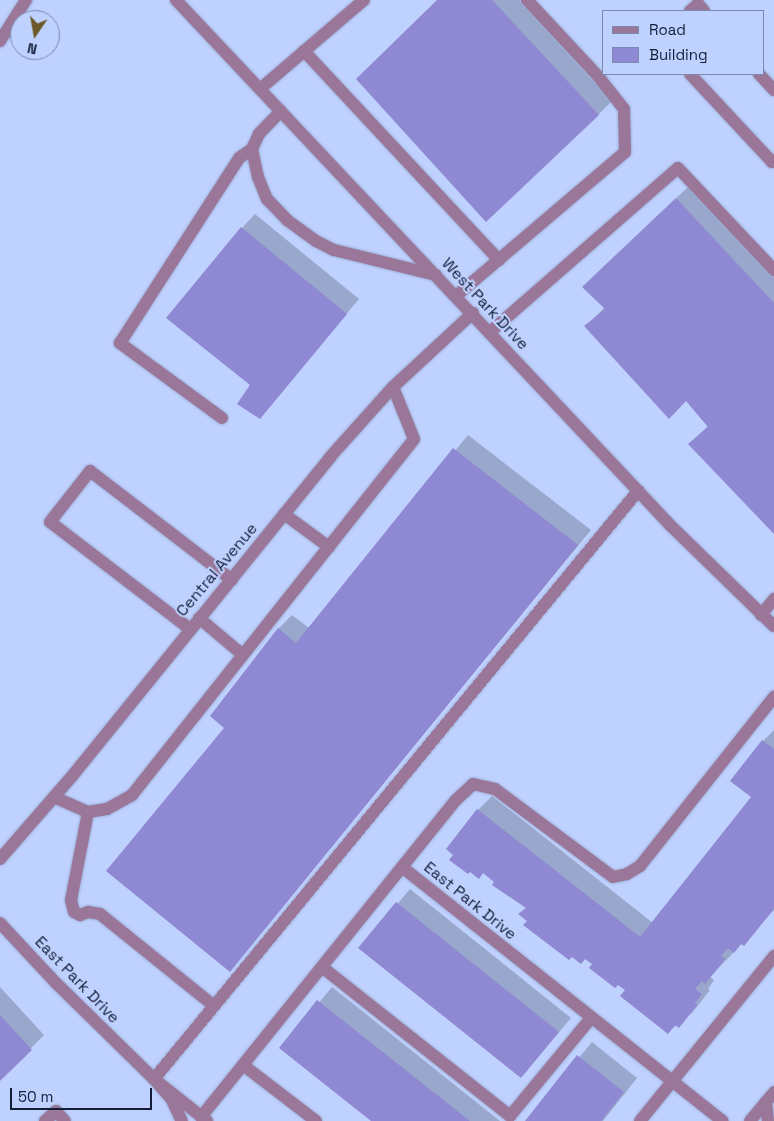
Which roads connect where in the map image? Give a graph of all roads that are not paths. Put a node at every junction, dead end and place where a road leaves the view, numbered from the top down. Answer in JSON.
{"nodes":[{"id":1,"x":26,"y":0,"type":"edge"},
{"id":2,"x":364,"y":0,"type":"edge"},
{"id":3,"x":527,"y":0,"type":"edge"},
{"id":4,"x":179,"y":1,"type":"edge"},
{"id":5,"x":691,"y":10,"type":"edge"},
{"id":6,"x":703,"y":10,"type":"edge"},
{"id":7,"x":0,"y":41,"type":"edge"},
{"id":8,"x":304,"y":51,"type":"junction"},
{"id":9,"x":691,"y":75,"type":"edge"},
{"id":10,"x":760,"y":75,"type":"edge"},
{"id":11,"x":260,"y":88,"type":"junction"},
{"id":12,"x":774,"y":90,"type":"edge"},
{"id":13,"x":282,"y":111,"type":"junction"},
{"id":14,"x":252,"y":149,"type":"junction"},
{"id":15,"x":774,"y":160,"type":"edge"},
{"id":16,"x":499,"y":260,"type":"junction"},
{"id":17,"x":774,"y":270,"type":"edge"},
{"id":18,"x":436,"y":274,"type":"junction"},
{"id":19,"x":456,"y":296,"type":"junction"},
{"id":20,"x":472,"y":314,"type":"junction"},
{"id":21,"x":490,"y":332,"type":"junction"},
{"id":22,"x":393,"y":387,"type":"junction"},
{"id":23,"x":222,"y":418,"type":"dead end"},
{"id":24,"x":638,"y":491,"type":"junction"},
{"id":25,"x":284,"y":514,"type":"junction"},
{"id":26,"x":329,"y":547,"type":"junction"},
{"id":27,"x":232,"y":580,"type":"junction"},
{"id":28,"x":774,"y":598,"type":"edge"},
{"id":29,"x":761,"y":615,"type":"junction"},
{"id":30,"x":199,"y":618,"type":"junction"},
{"id":31,"x":774,"y":626,"type":"edge"},
{"id":32,"x":190,"y":629,"type":"junction"},
{"id":33,"x":243,"y":655,"type":"junction"},
{"id":34,"x":773,"y":702,"type":"edge"},
{"id":35,"x":54,"y":797,"type":"junction"},
{"id":36,"x":88,"y":812,"type":"junction"},
{"id":37,"x":0,"y":859,"type":"edge"},
{"id":38,"x":402,"y":867,"type":"junction"},
{"id":39,"x":0,"y":923,"type":"edge"},
{"id":40,"x":774,"y":956,"type":"edge"},
{"id":41,"x":322,"y":967,"type":"junction"},
{"id":42,"x":214,"y":1006,"type":"junction"},
{"id":43,"x":591,"y":1018,"type":"junction"},
{"id":44,"x":243,"y":1065,"type":"junction"},
{"id":45,"x":154,"y":1079,"type":"junction"},
{"id":46,"x":670,"y":1081,"type":"junction"},
{"id":47,"x":770,"y":1097,"type":"edge"},
{"id":48,"x":204,"y":1119,"type":"edge"},
{"id":49,"x":45,"y":1121,"type":"edge"},
{"id":50,"x":65,"y":1121,"type":"edge"},
{"id":51,"x":182,"y":1121,"type":"edge"},
{"id":52,"x":316,"y":1121,"type":"edge"},
{"id":53,"x":640,"y":1121,"type":"edge"},
{"id":54,"x":723,"y":1121,"type":"edge"},
{"id":55,"x":750,"y":1121,"type":"edge"},
{"id":56,"x":768,"y":1121,"type":"edge"}],
"edges":[{"from":1,"to":7,"type":"street"},
{"from":2,"to":8,"type":"street"},
{"from":3,"to":16,"type":"street"},
{"from":4,"to":11,"type":"street","name":"West Park Drive"},
{"from":5,"to":6,"type":"street"},
{"from":8,"to":11,"type":"street"},
{"from":8,"to":16,"type":"street"},
{"from":9,"to":15,"type":"street"},
{"from":10,"to":12,"type":"street"},
{"from":11,"to":13,"type":"street","name":"West Park Drive"},
{"from":13,"to":14,"type":"street"},
{"from":13,"to":18,"type":"street","name":"West Park Drive"},
{"from":14,"to":18,"type":"street"},
{"from":14,"to":23,"type":"street"},
{"from":16,"to":19,"type":"street"},
{"from":17,"to":21,"type":"street"},
{"from":18,"to":19,"type":"street","name":"West Park Drive"},
{"from":19,"to":20,"type":"street","name":"West Park Drive"},
{"from":20,"to":21,"type":"street","name":"West Park Drive"},
{"from":20,"to":22,"type":"street","name":"Central Avenue"},
{"from":21,"to":24,"type":"street","name":"West Park Drive"},
{"from":22,"to":25,"type":"street","name":"Central Avenue"},
{"from":22,"to":26,"type":"street"},
{"from":24,"to":29,"type":"street","name":"West Park Drive"},
{"from":24,"to":42,"type":"street"},
{"from":25,"to":26,"type":"street"},
{"from":25,"to":27,"type":"street","name":"Central Avenue"},
{"from":26,"to":33,"type":"street"},
{"from":27,"to":30,"type":"street","name":"Central Avenue"},
{"from":27,"to":32,"type":"street"},
{"from":28,"to":29,"type":"street"},
{"from":29,"to":31,"type":"street","name":"West Park Drive"},
{"from":30,"to":32,"type":"street","name":"Central Avenue"},
{"from":30,"to":33,"type":"street"},
{"from":32,"to":35,"type":"street","name":"Central Avenue"},
{"from":33,"to":36,"type":"street"},
{"from":34,"to":38,"type":"street"},
{"from":35,"to":36,"type":"street"},
{"from":35,"to":37,"type":"street","name":"Central Avenue"},
{"from":36,"to":42,"type":"street"},
{"from":38,"to":41,"type":"street","name":"East Park Drive"},
{"from":38,"to":43,"type":"street","name":"East Park Drive"},
{"from":39,"to":45,"type":"street","name":"East Park Drive"},
{"from":40,"to":46,"type":"street"},
{"from":41,"to":43,"type":"street"},
{"from":41,"to":44,"type":"street","name":"East Park Drive"},
{"from":42,"to":45,"type":"street"},
{"from":43,"to":46,"type":"street","name":"East Park Drive"},
{"from":44,"to":48,"type":"street","name":"East Park Drive"},
{"from":44,"to":52,"type":"street"},
{"from":45,"to":48,"type":"street","name":"East Park Drive"},
{"from":45,"to":51,"type":"street","name":"East Park Drive"},
{"from":46,"to":53,"type":"street"},
{"from":46,"to":54,"type":"street","name":"East Park Drive"},
{"from":47,"to":55,"type":"street"},
{"from":47,"to":56,"type":"street"},
{"from":49,"to":50,"type":"street"}]}
